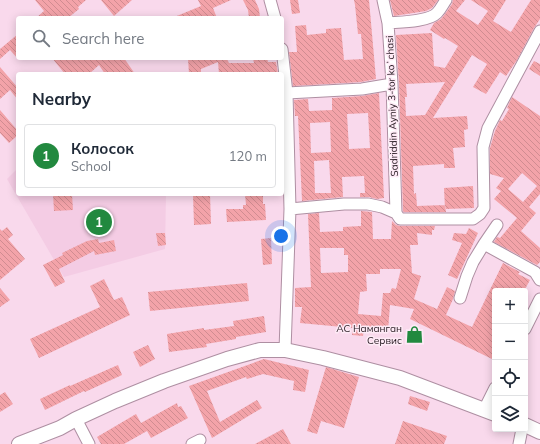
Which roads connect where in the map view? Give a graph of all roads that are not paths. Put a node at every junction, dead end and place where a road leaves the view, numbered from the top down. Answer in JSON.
{"nodes":[{"id":1,"x":270,"y":0,"type":"edge"},
{"id":2,"x":384,"y":0,"type":"edge"},
{"id":3,"x":446,"y":0,"type":"edge"},
{"id":4,"x":275,"y":16,"type":"edge"},
{"id":5,"x":388,"y":23,"type":"junction"},
{"id":6,"x":540,"y":31,"type":"edge"},
{"id":7,"x":283,"y":60,"type":"edge"},
{"id":8,"x":392,"y":84,"type":"junction"},
{"id":9,"x":287,"y":93,"type":"junction"},
{"id":10,"x":290,"y":209,"type":"junction"},
{"id":11,"x":396,"y":213,"type":"junction"},
{"id":12,"x":497,"y":225,"type":"dead end"},
{"id":13,"x":484,"y":244,"type":"junction"},
{"id":14,"x":540,"y":280,"type":"edge"},
{"id":15,"x":460,"y":298,"type":"dead end"},
{"id":16,"x":540,"y":299,"type":"edge"},
{"id":17,"x":528,"y":324,"type":"edge"},
{"id":18,"x":286,"y":350,"type":"junction"},
{"id":19,"x":493,"y":396,"type":"edge"},
{"id":20,"x":489,"y":412,"type":"edge"},
{"id":21,"x":76,"y":419,"type":"junction"},
{"id":22,"x":528,"y":427,"type":"edge"},
{"id":23,"x":521,"y":432,"type":"edge"},
{"id":24,"x":540,"y":432,"type":"edge"},
{"id":25,"x":19,"y":444,"type":"edge"},
{"id":26,"x":88,"y":444,"type":"edge"},
{"id":27,"x":519,"y":444,"type":"edge"}],
"edges":[{"from":1,"to":4,"type":"street"},
{"from":2,"to":5,"type":"street","name":"Sadriddin Ayniy 3-tor koʻchasi"},
{"from":3,"to":5,"type":"street"},
{"from":5,"to":8,"type":"street","name":"Sadriddin Ayniy 3-tor koʻchasi"},
{"from":6,"to":11,"type":"street"},
{"from":7,"to":9,"type":"street"},
{"from":8,"to":9,"type":"street"},
{"from":8,"to":11,"type":"street","name":"Sadriddin Ayniy 3-tor koʻchasi"},
{"from":9,"to":10,"type":"street"},
{"from":10,"to":11,"type":"street"},
{"from":10,"to":18,"type":"street"},
{"from":12,"to":13,"type":"street"},
{"from":13,"to":14,"type":"street"},
{"from":13,"to":15,"type":"street"},
{"from":16,"to":17,"type":"street"},
{"from":18,"to":20,"type":"street"},
{"from":18,"to":21,"type":"street"},
{"from":19,"to":20,"type":"street"},
{"from":21,"to":25,"type":"street"},
{"from":21,"to":26,"type":"street"},
{"from":22,"to":24,"type":"street"},
{"from":23,"to":27,"type":"street"}]}
